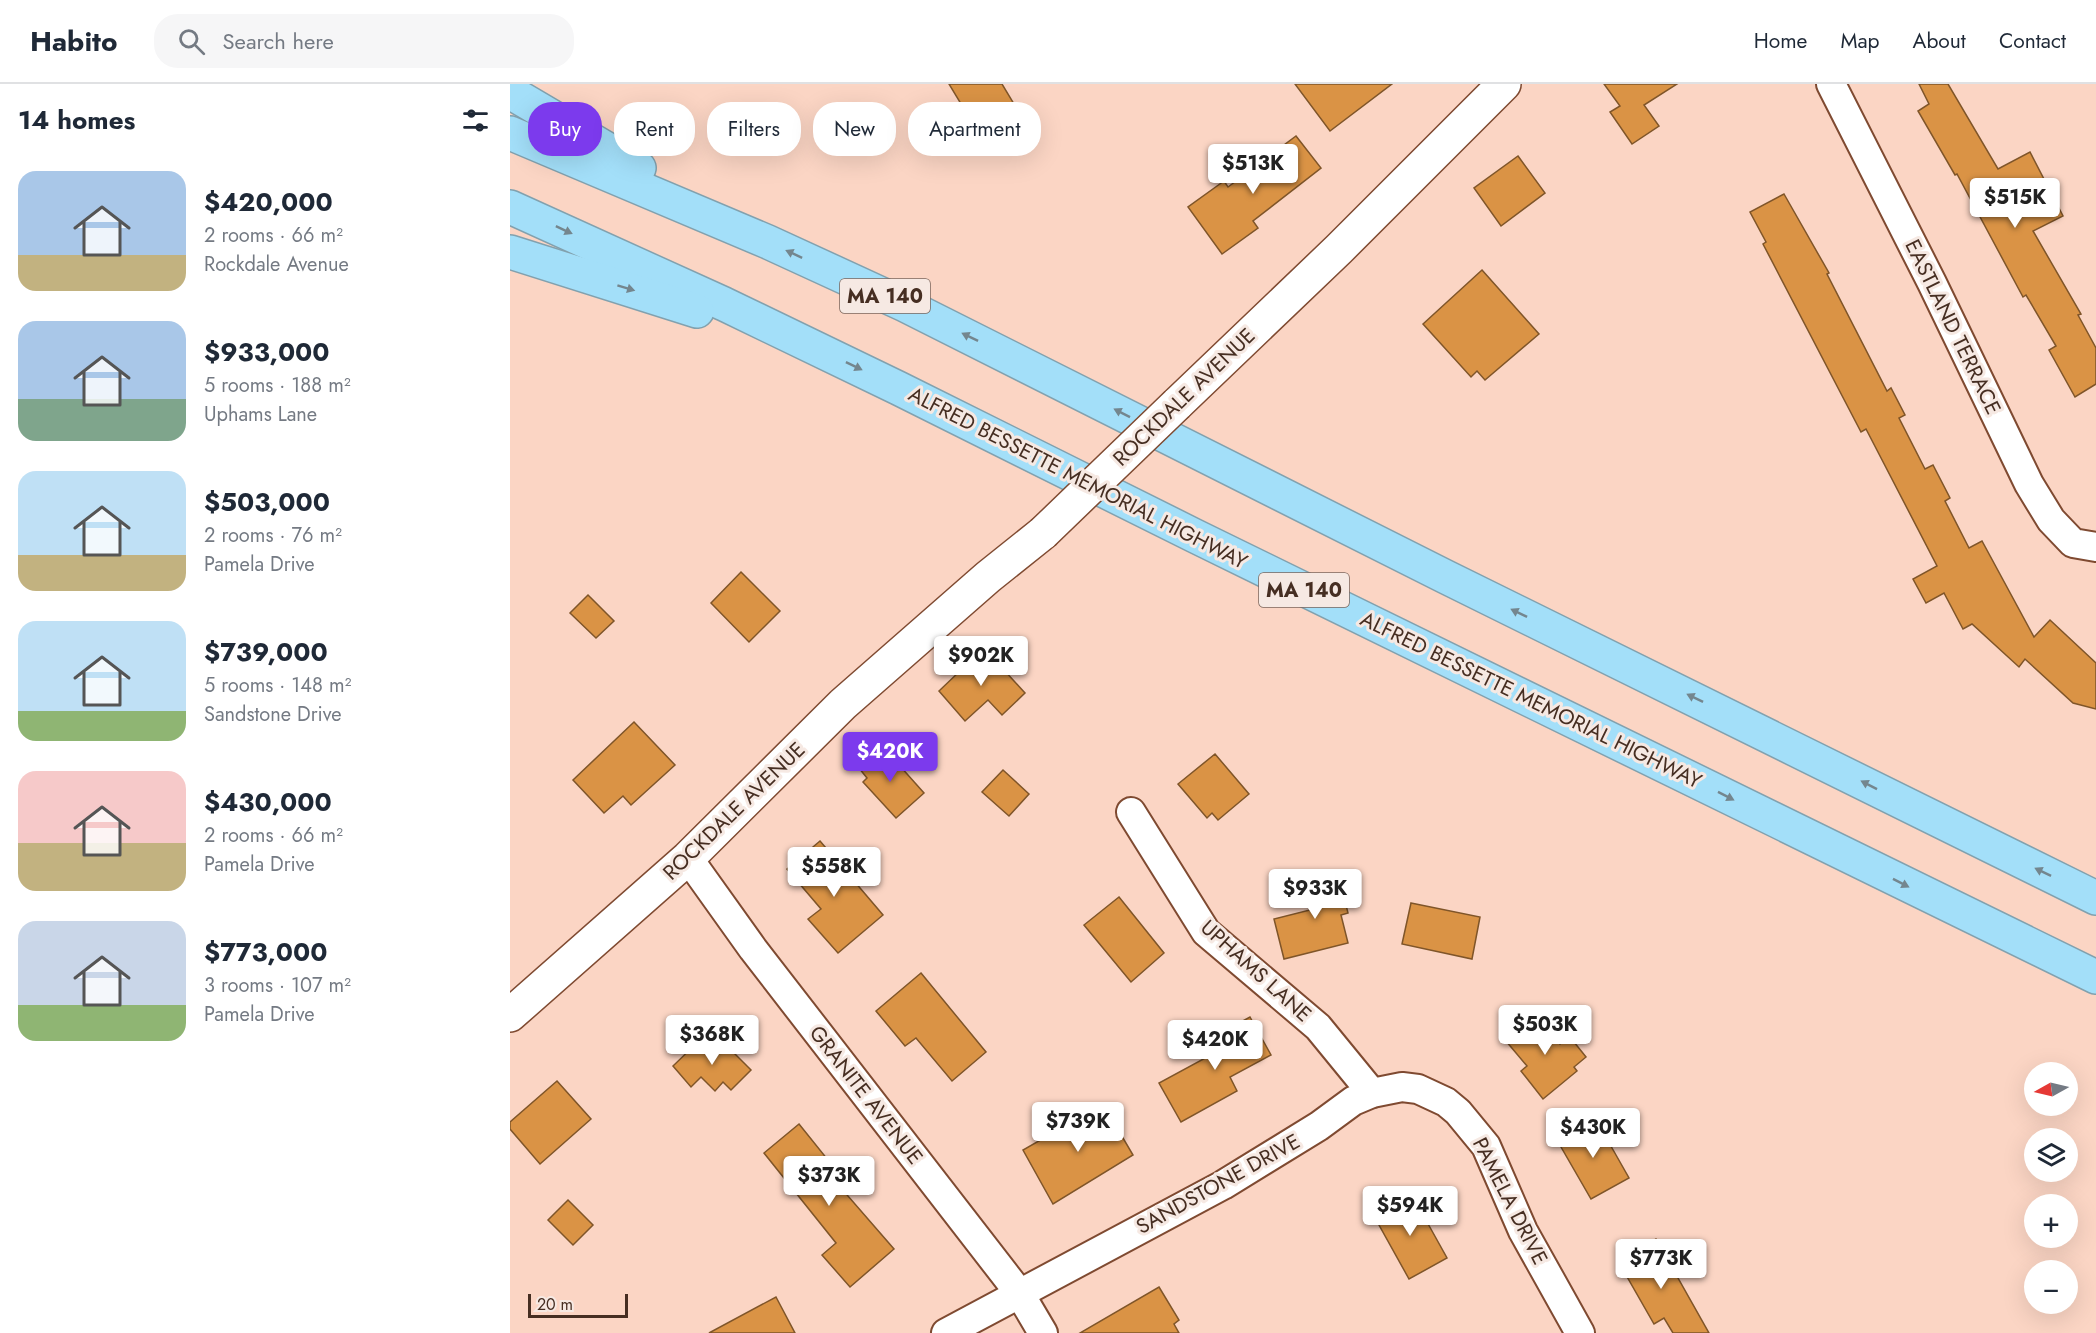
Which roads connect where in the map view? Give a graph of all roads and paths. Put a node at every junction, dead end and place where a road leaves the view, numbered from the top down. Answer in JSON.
{"nodes":[{"id":1,"x":1831,"y":84,"type":"edge"},
{"id":2,"x":1499,"y":86,"type":"edge"},
{"id":3,"x":510,"y":92,"type":"edge"},
{"id":4,"x":510,"y":133,"type":"edge"},
{"id":5,"x":510,"y":207,"type":"edge"},
{"id":6,"x":746,"y":232,"type":"junction"},
{"id":7,"x":510,"y":252,"type":"edge"},
{"id":8,"x":811,"y":345,"type":"junction"},
{"id":9,"x":2096,"y":547,"type":"edge"},
{"id":10,"x":1131,"y":812,"type":"dead end"},
{"id":11,"x":688,"y":858,"type":"junction"},
{"id":12,"x":2096,"y":898,"type":"edge"},
{"id":13,"x":2096,"y":978,"type":"edge"},
{"id":14,"x":510,"y":1015,"type":"edge"},
{"id":15,"x":1418,"y":1089,"type":"joint"},
{"id":16,"x":1372,"y":1093,"type":"junction"},
{"id":17,"x":1020,"y":1294,"type":"junction"},
{"id":18,"x":945,"y":1333,"type":"edge"},
{"id":19,"x":1043,"y":1333,"type":"edge"},
{"id":20,"x":1580,"y":1333,"type":"edge"}],
"edges":[{"from":1,"to":9,"type":"street","name":"EASTLAND TERRACE"},
{"from":2,"to":11,"type":"main road","name":"ROCKDALE AVENUE","bridge":true},
{"from":3,"to":6,"type":"highway"},
{"from":4,"to":6,"type":"highway","number":"MA 140"},
{"from":5,"to":8,"type":"highway","name":"ALFRED BESSETTE MEMORIAL HIGHWAY","number":"MA 140","one_way":true},
{"from":12,"to":6,"type":"highway","number":"MA 140","one_way":true},
{"from":7,"to":8,"type":"highway","one_way":true},
{"from":8,"to":13,"type":"highway","name":"ALFRED BESSETTE MEMORIAL HIGHWAY","number":"MA 140","one_way":true},
{"from":10,"to":16,"type":"street","name":"UPHAMS LANE"},
{"from":11,"to":14,"type":"main road","name":"ROCKDALE AVENUE"},
{"from":11,"to":17,"type":"street","name":"GRANITE AVENUE"},
{"from":15,"to":16,"type":"street","name":"SANDSTONE DRIVE"},
{"from":15,"to":20,"type":"street","name":"PAMELA DRIVE"},
{"from":16,"to":17,"type":"street","name":"SANDSTONE DRIVE"},
{"from":17,"to":18,"type":"street","name":"SANDSTONE DRIVE"},
{"from":17,"to":19,"type":"street","name":"GRANITE AVENUE"}]}
